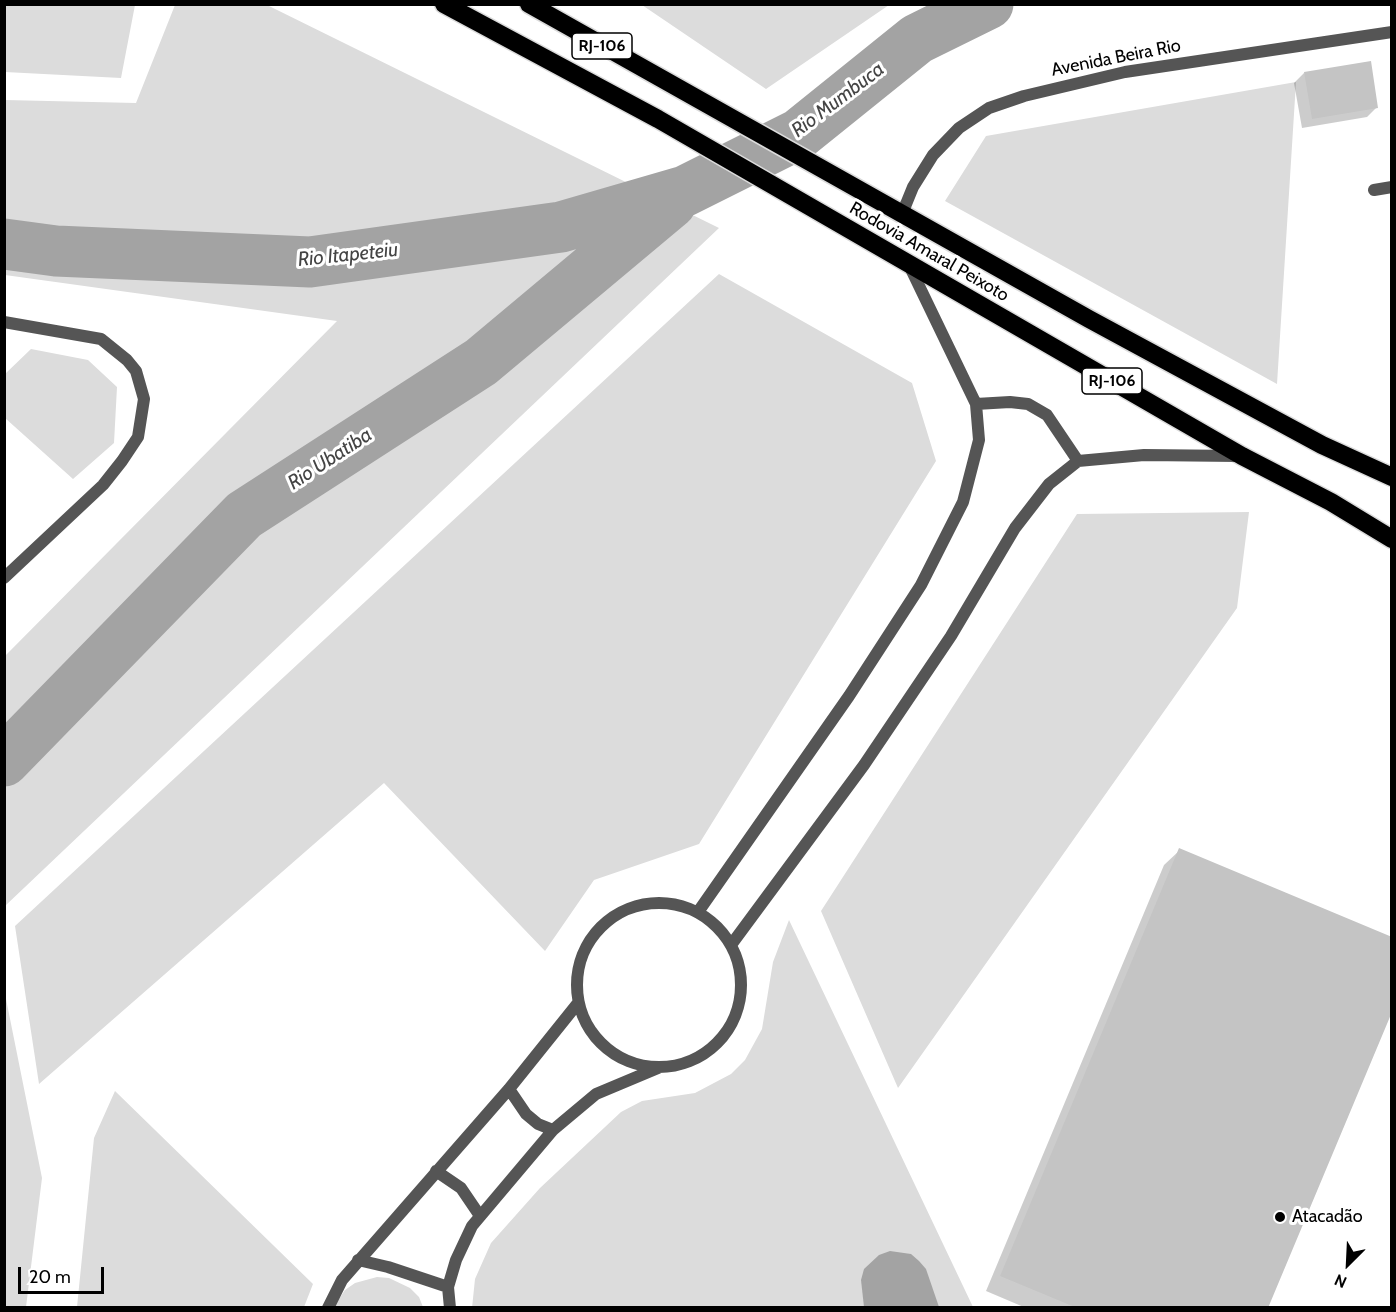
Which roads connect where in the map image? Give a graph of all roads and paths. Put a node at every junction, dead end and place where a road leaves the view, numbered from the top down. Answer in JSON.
{"nodes":[{"id":1,"x":444,"y":4,"type":"edge"},
{"id":2,"x":529,"y":4,"type":"edge"},
{"id":3,"x":1392,"y":32,"type":"edge"},
{"id":4,"x":1392,"y":187,"type":"edge"},
{"id":5,"x":1374,"y":190,"type":"dead end"},
{"id":6,"x":902,"y":214,"type":"junction"},
{"id":7,"x":908,"y":264,"type":"junction"},
{"id":8,"x":4,"y":322,"type":"edge"},
{"id":9,"x":976,"y":404,"type":"junction"},
{"id":10,"x":1242,"y":456,"type":"junction"},
{"id":11,"x":1078,"y":461,"type":"junction"},
{"id":12,"x":1392,"y":477,"type":"edge"},
{"id":13,"x":1392,"y":539,"type":"edge"},
{"id":14,"x":4,"y":578,"type":"edge"},
{"id":15,"x":698,"y":912,"type":"junction"},
{"id":16,"x":731,"y":945,"type":"junction"},
{"id":17,"x":578,"y":1003,"type":"junction"},
{"id":18,"x":658,"y":1068,"type":"junction"},
{"id":19,"x":509,"y":1089,"type":"junction"},
{"id":20,"x":553,"y":1130,"type":"junction"},
{"id":21,"x":436,"y":1171,"type":"junction"},
{"id":22,"x":480,"y":1216,"type":"junction"},
{"id":23,"x":358,"y":1260,"type":"junction"},
{"id":24,"x":448,"y":1287,"type":"junction"},
{"id":25,"x":328,"y":1308,"type":"edge"},
{"id":26,"x":450,"y":1308,"type":"edge"}],
"edges":[{"from":1,"to":7,"type":"highway","name":"Rodovia Amaral Peixoto","number":"RJ-106"},
{"from":2,"to":6,"type":"highway","name":"Rodovia Amaral Peixoto","number":"RJ-106"},
{"from":3,"to":6,"type":"street","name":"Avenida Beira Rio"},
{"from":4,"to":5,"type":"street"},
{"from":6,"to":12,"type":"highway","name":"Rodovia Amaral Peixoto","number":"RJ-106"},
{"from":7,"to":9,"type":"street"},
{"from":7,"to":10,"type":"highway","name":"Rodovia Amaral Peixoto","number":"RJ-106"},
{"from":8,"to":14,"type":"street"},
{"from":9,"to":11,"type":"street"},
{"from":9,"to":15,"type":"street"},
{"from":10,"to":11,"type":"street"},
{"from":10,"to":13,"type":"highway","name":"Rodovia Amaral Peixoto","number":"RJ-106"},
{"from":11,"to":16,"type":"street"},
{"from":15,"to":16,"type":"street"},
{"from":15,"to":17,"type":"street"},
{"from":16,"to":18,"type":"street"},
{"from":17,"to":18,"type":"street"},
{"from":17,"to":19,"type":"street"},
{"from":18,"to":20,"type":"street"},
{"from":19,"to":20,"type":"street"},
{"from":19,"to":21,"type":"street"},
{"from":20,"to":22,"type":"street"},
{"from":21,"to":22,"type":"street"},
{"from":21,"to":23,"type":"street"},
{"from":22,"to":24,"type":"street"},
{"from":23,"to":24,"type":"street"},
{"from":23,"to":25,"type":"street"},
{"from":24,"to":26,"type":"street"}]}
